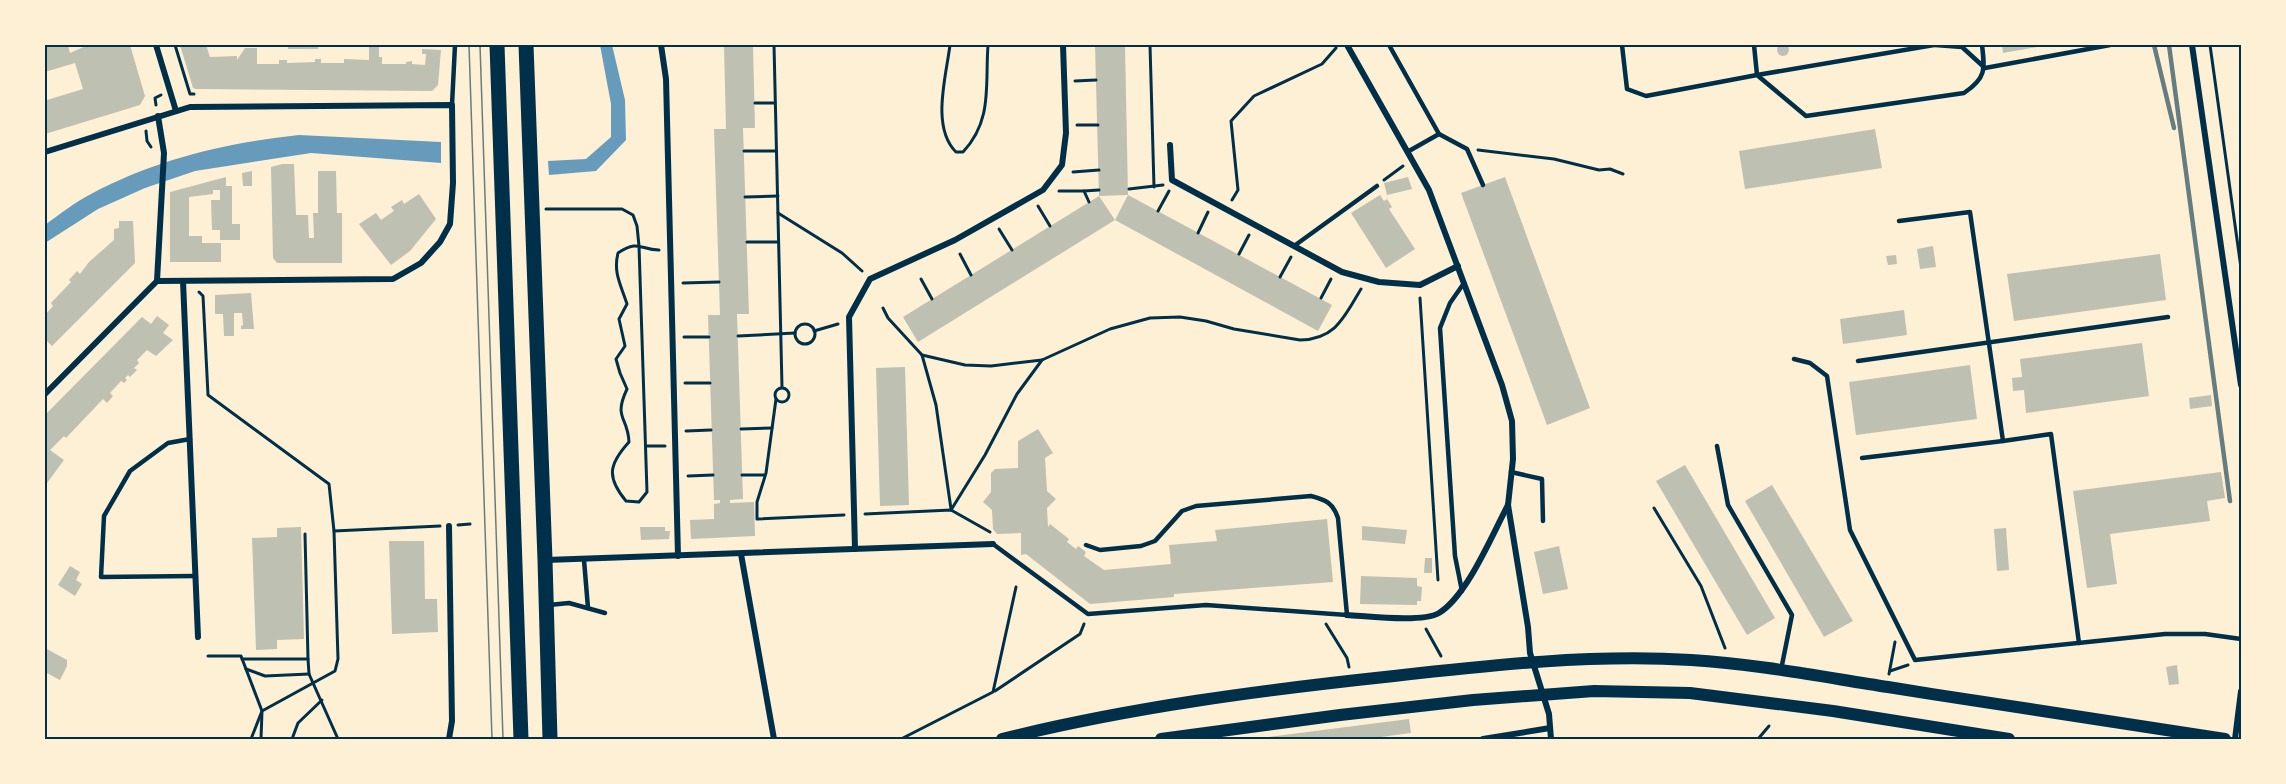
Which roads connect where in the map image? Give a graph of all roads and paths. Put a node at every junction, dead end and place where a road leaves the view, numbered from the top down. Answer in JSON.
{"nodes":[{"id":1,"x":156,"y":45,"type":"edge"},
{"id":2,"x":175,"y":45,"type":"edge"},
{"id":3,"x":455,"y":45,"type":"edge"},
{"id":4,"x":497,"y":45,"type":"edge"},
{"id":5,"x":526,"y":45,"type":"edge"},
{"id":6,"x":661,"y":45,"type":"edge"},
{"id":7,"x":774,"y":45,"type":"edge"},
{"id":8,"x":950,"y":45,"type":"edge"},
{"id":9,"x":988,"y":45,"type":"edge"},
{"id":10,"x":1063,"y":45,"type":"edge"},
{"id":11,"x":1150,"y":45,"type":"edge"},
{"id":12,"x":1347,"y":45,"type":"edge"},
{"id":13,"x":1389,"y":45,"type":"edge"},
{"id":14,"x":1622,"y":45,"type":"edge"},
{"id":15,"x":1754,"y":45,"type":"edge"},
{"id":16,"x":1934,"y":45,"type":"edge"},
{"id":17,"x":1982,"y":45,"type":"edge"},
{"id":18,"x":2110,"y":45,"type":"edge"},
{"id":19,"x":2192,"y":45,"type":"edge"},
{"id":20,"x":2210,"y":45,"type":"edge"},
{"id":21,"x":1335,"y":47,"type":"edge"},
{"id":22,"x":1341,"y":58,"type":"dead end"},
{"id":23,"x":1985,"y":68,"type":"junction"},
{"id":24,"x":1757,"y":75,"type":"junction"},
{"id":25,"x":1096,"y":80,"type":"dead end"},
{"id":26,"x":1075,"y":81,"type":"dead end"},
{"id":27,"x":188,"y":88,"type":"dead end"},
{"id":28,"x":755,"y":104,"type":"dead end"},
{"id":29,"x":775,"y":104,"type":"junction"},
{"id":30,"x":452,"y":105,"type":"junction"},
{"id":31,"x":176,"y":111,"type":"junction"},
{"id":32,"x":158,"y":116,"type":"junction"},
{"id":33,"x":145,"y":121,"type":"junction"},
{"id":34,"x":1077,"y":125,"type":"dead end"},
{"id":35,"x":1098,"y":125,"type":"dead end"},
{"id":36,"x":1439,"y":134,"type":"junction"},
{"id":37,"x":1170,"y":145,"type":"dead end"},
{"id":38,"x":1467,"y":149,"type":"junction"},
{"id":39,"x":744,"y":151,"type":"dead end"},
{"id":40,"x":777,"y":151,"type":"junction"},
{"id":41,"x":1409,"y":151,"type":"junction"},
{"id":42,"x":45,"y":152,"type":"edge"},
{"id":43,"x":154,"y":155,"type":"dead end"},
{"id":44,"x":1403,"y":166,"type":"dead end"},
{"id":45,"x":1099,"y":170,"type":"dead end"},
{"id":46,"x":1073,"y":172,"type":"dead end"},
{"id":47,"x":1623,"y":174,"type":"dead end"},
{"id":48,"x":1172,"y":180,"type":"junction"},
{"id":49,"x":1483,"y":185,"type":"dead end"},
{"id":50,"x":1377,"y":186,"type":"joint"},
{"id":51,"x":1154,"y":187,"type":"junction"},
{"id":52,"x":1129,"y":189,"type":"dead end"},
{"id":53,"x":1099,"y":190,"type":"dead end"},
{"id":54,"x":1170,"y":190,"type":"dead end"},
{"id":55,"x":1238,"y":190,"type":"dead end"},
{"id":56,"x":1059,"y":191,"type":"dead end"},
{"id":57,"x":1084,"y":191,"type":"junction"},
{"id":58,"x":778,"y":196,"type":"junction"},
{"id":59,"x":745,"y":197,"type":"dead end"},
{"id":60,"x":1089,"y":202,"type":"dead end"},
{"id":61,"x":1038,"y":206,"type":"dead end"},
{"id":62,"x":546,"y":209,"type":"dead end"},
{"id":63,"x":1209,"y":210,"type":"dead end"},
{"id":64,"x":1158,"y":211,"type":"dead end"},
{"id":65,"x":778,"y":213,"type":"junction"},
{"id":66,"x":1899,"y":221,"type":"dead end"},
{"id":67,"x":1050,"y":226,"type":"dead end"},
{"id":68,"x":999,"y":229,"type":"dead end"},
{"id":69,"x":1198,"y":232,"type":"dead end"},
{"id":70,"x":1250,"y":233,"type":"dead end"},
{"id":71,"x":747,"y":242,"type":"dead end"},
{"id":72,"x":779,"y":242,"type":"junction"},
{"id":73,"x":639,"y":246,"type":"junction"},
{"id":74,"x":1294,"y":246,"type":"junction"},
{"id":75,"x":670,"y":250,"type":"junction"},
{"id":76,"x":1012,"y":250,"type":"dead end"},
{"id":77,"x":960,"y":254,"type":"dead end"},
{"id":78,"x":1239,"y":254,"type":"dead end"},
{"id":79,"x":1292,"y":255,"type":"dead end"},
{"id":80,"x":1458,"y":266,"type":"junction"},
{"id":81,"x":2241,"y":268,"type":"edge"},
{"id":82,"x":971,"y":275,"type":"dead end"},
{"id":83,"x":1280,"y":277,"type":"dead end"},
{"id":84,"x":1332,"y":277,"type":"dead end"},
{"id":85,"x":870,"y":279,"type":"junction"},
{"id":86,"x":921,"y":279,"type":"dead end"},
{"id":87,"x":183,"y":280,"type":"junction"},
{"id":88,"x":157,"y":281,"type":"junction"},
{"id":89,"x":719,"y":282,"type":"dead end"},
{"id":90,"x":683,"y":283,"type":"dead end"},
{"id":91,"x":1464,"y":283,"type":"junction"},
{"id":92,"x":1361,"y":289,"type":"dead end"},
{"id":93,"x":1321,"y":298,"type":"dead end"},
{"id":94,"x":1420,"y":298,"type":"dead end"},
{"id":95,"x":932,"y":299,"type":"dead end"},
{"id":96,"x":883,"y":308,"type":"dead end"},
{"id":97,"x":2168,"y":317,"type":"dead end"},
{"id":98,"x":849,"y":320,"type":"junction"},
{"id":99,"x":814,"y":331,"type":"junction"},
{"id":100,"x":795,"y":333,"type":"junction"},
{"id":101,"x":781,"y":334,"type":"junction"},
{"id":102,"x":738,"y":336,"type":"dead end"},
{"id":103,"x":684,"y":337,"type":"dead end"},
{"id":104,"x":709,"y":337,"type":"dead end"},
{"id":105,"x":1989,"y":343,"type":"junction"},
{"id":106,"x":922,"y":355,"type":"junction"},
{"id":107,"x":1794,"y":359,"type":"dead end"},
{"id":108,"x":1042,"y":360,"type":"junction"},
{"id":109,"x":1858,"y":361,"type":"dead end"},
{"id":110,"x":685,"y":383,"type":"dead end"},
{"id":111,"x":710,"y":383,"type":"dead end"},
{"id":112,"x":2241,"y":385,"type":"edge"},
{"id":113,"x":782,"y":387,"type":"junction"},
{"id":114,"x":45,"y":394,"type":"edge"},
{"id":115,"x":776,"y":399,"type":"junction"},
{"id":116,"x":772,"y":428,"type":"junction"},
{"id":117,"x":741,"y":429,"type":"dead end"},
{"id":118,"x":711,"y":430,"type":"dead end"},
{"id":119,"x":686,"y":431,"type":"dead end"},
{"id":120,"x":190,"y":439,"type":"junction"},
{"id":121,"x":2003,"y":441,"type":"junction"},
{"id":122,"x":1717,"y":446,"type":"dead end"},
{"id":123,"x":1862,"y":458,"type":"dead end"},
{"id":124,"x":1511,"y":472,"type":"junction"},
{"id":125,"x":713,"y":475,"type":"dead end"},
{"id":126,"x":742,"y":475,"type":"dead end"},
{"id":127,"x":765,"y":475,"type":"junction"},
{"id":128,"x":687,"y":477,"type":"dead end"},
{"id":129,"x":1508,"y":505,"type":"junction"},
{"id":130,"x":1654,"y":508,"type":"dead end"},
{"id":131,"x":951,"y":510,"type":"junction"},
{"id":132,"x":860,"y":514,"type":"dead end"},
{"id":133,"x":845,"y":515,"type":"dead end"},
{"id":134,"x":1543,"y":521,"type":"dead end"},
{"id":135,"x":470,"y":524,"type":"dead end"},
{"id":136,"x":449,"y":526,"type":"junction"},
{"id":137,"x":334,"y":531,"type":"junction"},
{"id":138,"x":305,"y":534,"type":"dead end"},
{"id":139,"x":996,"y":536,"type":"dead end"},
{"id":140,"x":993,"y":544,"type":"joint"},
{"id":141,"x":1086,"y":545,"type":"dead end"},
{"id":142,"x":855,"y":549,"type":"junction"},
{"id":143,"x":741,"y":554,"type":"junction"},
{"id":144,"x":678,"y":556,"type":"junction"},
{"id":145,"x":545,"y":560,"type":"junction"},
{"id":146,"x":584,"y":560,"type":"junction"},
{"id":147,"x":195,"y":576,"type":"junction"},
{"id":148,"x":1438,"y":580,"type":"dead end"},
{"id":149,"x":1016,"y":587,"type":"dead end"},
{"id":150,"x":1462,"y":591,"type":"junction"},
{"id":151,"x":546,"y":605,"type":"junction"},
{"id":152,"x":588,"y":608,"type":"junction"},
{"id":153,"x":605,"y":613,"type":"dead end"},
{"id":154,"x":1088,"y":614,"type":"junction"},
{"id":155,"x":1347,"y":615,"type":"junction"},
{"id":156,"x":1418,"y":617,"type":"junction"},
{"id":157,"x":1325,"y":623,"type":"dead end"},
{"id":158,"x":1898,"y":624,"type":"junction"},
{"id":159,"x":198,"y":637,"type":"dead end"},
{"id":160,"x":2241,"y":639,"type":"edge"},
{"id":161,"x":2079,"y":643,"type":"junction"},
{"id":162,"x":208,"y":656,"type":"dead end"},
{"id":163,"x":1441,"y":656,"type":"dead end"},
{"id":164,"x":242,"y":659,"type":"junction"},
{"id":165,"x":308,"y":659,"type":"junction"},
{"id":166,"x":1915,"y":660,"type":"junction"},
{"id":167,"x":1533,"y":662,"type":"junction"},
{"id":168,"x":1730,"y":665,"type":"junction"},
{"id":169,"x":1349,"y":667,"type":"dead end"},
{"id":170,"x":246,"y":669,"type":"junction"},
{"id":171,"x":1781,"y":671,"type":"junction"},
{"id":172,"x":309,"y":674,"type":"junction"},
{"id":173,"x":314,"y":681,"type":"junction"},
{"id":174,"x":1541,"y":690,"type":"junction"},
{"id":175,"x":2241,"y":691,"type":"edge"},
{"id":176,"x":993,"y":692,"type":"junction"},
{"id":177,"x":322,"y":700,"type":"junction"},
{"id":178,"x":262,"y":711,"type":"junction"},
{"id":179,"x":1769,"y":726,"type":"dead end"},
{"id":180,"x":1550,"y":728,"type":"junction"},
{"id":181,"x":251,"y":739,"type":"edge"},
{"id":182,"x":261,"y":739,"type":"edge"},
{"id":183,"x":292,"y":739,"type":"edge"},
{"id":184,"x":338,"y":739,"type":"edge"},
{"id":185,"x":448,"y":739,"type":"edge"},
{"id":186,"x":521,"y":739,"type":"edge"},
{"id":187,"x":550,"y":739,"type":"edge"},
{"id":188,"x":774,"y":739,"type":"edge"},
{"id":189,"x":902,"y":739,"type":"edge"},
{"id":190,"x":1002,"y":739,"type":"edge"},
{"id":191,"x":1161,"y":739,"type":"edge"},
{"id":192,"x":1483,"y":739,"type":"edge"},
{"id":193,"x":1551,"y":739,"type":"edge"},
{"id":194,"x":1758,"y":739,"type":"edge"},
{"id":195,"x":2009,"y":739,"type":"edge"},
{"id":196,"x":2225,"y":739,"type":"edge"},
{"id":197,"x":2235,"y":739,"type":"edge"}],
"edges":[{"from":1,"to":31,"type":"street"},
{"from":2,"to":27,"type":"path"},
{"from":3,"to":30,"type":"lane"},
{"from":4,"to":186,"type":"main road"},
{"from":5,"to":145,"type":"main road"},
{"from":6,"to":75,"type":"street"},
{"from":7,"to":29,"type":"path"},
{"from":8,"to":9,"type":"path"},
{"from":10,"to":85,"type":"street"},
{"from":11,"to":51,"type":"path"},
{"from":12,"to":41,"type":"street"},
{"from":13,"to":36,"type":"lane"},
{"from":14,"to":24,"type":"lane"},
{"from":15,"to":24,"type":"lane"},
{"from":16,"to":23,"type":"lane"},
{"from":16,"to":24,"type":"lane"},
{"from":17,"to":23,"type":"lane"},
{"from":18,"to":23,"type":"lane"},
{"from":19,"to":112,"type":"street"},
{"from":20,"to":81,"type":"path"},
{"from":21,"to":22,"type":"path"},
{"from":21,"to":55,"type":"path"},
{"from":23,"to":24,"type":"lane"},
{"from":25,"to":26,"type":"path"},
{"from":28,"to":29,"type":"path"},
{"from":29,"to":40,"type":"path"},
{"from":30,"to":31,"type":"street"},
{"from":30,"to":87,"type":"street"},
{"from":31,"to":32,"type":"street"},
{"from":32,"to":33,"type":"street"},
{"from":32,"to":88,"type":"street"},
{"from":33,"to":42,"type":"street"},
{"from":33,"to":43,"type":"path"},
{"from":34,"to":35,"type":"path"},
{"from":36,"to":38,"type":"lane"},
{"from":36,"to":41,"type":"lane"},
{"from":37,"to":48,"type":"street"},
{"from":38,"to":47,"type":"path"},
{"from":38,"to":49,"type":"lane"},
{"from":39,"to":40,"type":"path"},
{"from":40,"to":58,"type":"path"},
{"from":41,"to":80,"type":"street"},
{"from":44,"to":50,"type":"path"},
{"from":45,"to":46,"type":"path"},
{"from":48,"to":51,"type":"path"},
{"from":48,"to":74,"type":"street"},
{"from":50,"to":74,"type":"lane"},
{"from":51,"to":52,"type":"path"},
{"from":53,"to":57,"type":"path"},
{"from":54,"to":64,"type":"path"},
{"from":56,"to":57,"type":"path"},
{"from":57,"to":60,"type":"path"},
{"from":58,"to":59,"type":"path"},
{"from":58,"to":65,"type":"path"},
{"from":61,"to":67,"type":"path"},
{"from":62,"to":73,"type":"path"},
{"from":63,"to":69,"type":"path"},
{"from":65,"to":72,"type":"path"},
{"from":65,"to":85,"type":"path"},
{"from":66,"to":105,"type":"lane"},
{"from":68,"to":76,"type":"path"},
{"from":70,"to":78,"type":"path"},
{"from":71,"to":72,"type":"path"},
{"from":72,"to":101,"type":"path"},
{"from":73,"to":73,"type":"path"},
{"from":73,"to":75,"type":"path"},
{"from":74,"to":80,"type":"street"},
{"from":75,"to":144,"type":"street"},
{"from":77,"to":82,"type":"path"},
{"from":79,"to":83,"type":"path"},
{"from":80,"to":91,"type":"street"},
{"from":84,"to":93,"type":"path"},
{"from":85,"to":98,"type":"street"},
{"from":86,"to":95,"type":"path"},
{"from":87,"to":88,"type":"street"},
{"from":87,"to":120,"type":"street"},
{"from":87,"to":137,"type":"path"},
{"from":88,"to":114,"type":"street"},
{"from":89,"to":90,"type":"path"},
{"from":91,"to":124,"type":"street"},
{"from":91,"to":150,"type":"lane"},
{"from":92,"to":108,"type":"path"},
{"from":94,"to":148,"type":"path"},
{"from":96,"to":106,"type":"path"},
{"from":97,"to":105,"type":"lane"},
{"from":98,"to":99,"type":"path"},
{"from":98,"to":142,"type":"street"},
{"from":99,"to":100,"type":"path"},
{"from":99,"to":100,"type":"path"},
{"from":100,"to":101,"type":"path"},
{"from":101,"to":102,"type":"path"},
{"from":101,"to":113,"type":"path"},
{"from":103,"to":104,"type":"path"},
{"from":105,"to":109,"type":"lane"},
{"from":105,"to":121,"type":"lane"},
{"from":106,"to":108,"type":"path"},
{"from":106,"to":131,"type":"path"},
{"from":107,"to":158,"type":"lane"},
{"from":108,"to":131,"type":"path"},
{"from":110,"to":111,"type":"path"},
{"from":113,"to":115,"type":"path"},
{"from":113,"to":115,"type":"path"},
{"from":115,"to":116,"type":"path"},
{"from":116,"to":117,"type":"path"},
{"from":116,"to":127,"type":"path"},
{"from":118,"to":119,"type":"path"},
{"from":120,"to":147,"type":"street"},
{"from":120,"to":147,"type":"lane"},
{"from":121,"to":123,"type":"lane"},
{"from":121,"to":161,"type":"lane"},
{"from":122,"to":171,"type":"lane"},
{"from":124,"to":129,"type":"street"},
{"from":124,"to":134,"type":"lane"},
{"from":125,"to":128,"type":"path"},
{"from":126,"to":127,"type":"path"},
{"from":127,"to":133,"type":"path"},
{"from":129,"to":150,"type":"street"},
{"from":129,"to":167,"type":"street"},
{"from":130,"to":168,"type":"path"},
{"from":131,"to":132,"type":"path"},
{"from":131,"to":139,"type":"path"},
{"from":135,"to":136,"type":"path"},
{"from":136,"to":137,"type":"path"},
{"from":136,"to":185,"type":"street"},
{"from":137,"to":173,"type":"path"},
{"from":138,"to":165,"type":"path"},
{"from":140,"to":142,"type":"street"},
{"from":140,"to":154,"type":"lane"},
{"from":141,"to":155,"type":"lane"},
{"from":142,"to":143,"type":"street"},
{"from":143,"to":144,"type":"street"},
{"from":143,"to":188,"type":"street"},
{"from":144,"to":146,"type":"street"},
{"from":145,"to":146,"type":"street"},
{"from":145,"to":151,"type":"main road"},
{"from":146,"to":152,"type":"lane"},
{"from":147,"to":159,"type":"street"},
{"from":149,"to":176,"type":"path"},
{"from":150,"to":156,"type":"street"},
{"from":151,"to":152,"type":"lane"},
{"from":151,"to":187,"type":"main road"},
{"from":152,"to":153,"type":"lane"},
{"from":154,"to":155,"type":"lane"},
{"from":154,"to":176,"type":"path"},
{"from":155,"to":156,"type":"street"},
{"from":156,"to":163,"type":"path"},
{"from":157,"to":169,"type":"path"},
{"from":158,"to":166,"type":"lane"},
{"from":158,"to":166,"type":"path"},
{"from":160,"to":161,"type":"lane"},
{"from":161,"to":166,"type":"lane"},
{"from":162,"to":164,"type":"path"},
{"from":164,"to":165,"type":"path"},
{"from":164,"to":170,"type":"path"},
{"from":165,"to":172,"type":"path"},
{"from":167,"to":168,"type":"main road"},
{"from":167,"to":174,"type":"street"},
{"from":167,"to":190,"type":"main road"},
{"from":168,"to":171,"type":"main road"},
{"from":170,"to":172,"type":"path"},
{"from":170,"to":178,"type":"path"},
{"from":171,"to":196,"type":"main road"},
{"from":172,"to":173,"type":"path"},
{"from":173,"to":177,"type":"path"},
{"from":173,"to":178,"type":"path"},
{"from":174,"to":180,"type":"street"},
{"from":174,"to":191,"type":"main road"},
{"from":174,"to":195,"type":"main road"},
{"from":175,"to":197,"type":"street"},
{"from":176,"to":189,"type":"path"},
{"from":177,"to":183,"type":"path"},
{"from":177,"to":184,"type":"path"},
{"from":178,"to":181,"type":"path"},
{"from":178,"to":182,"type":"path"},
{"from":179,"to":194,"type":"path"},
{"from":180,"to":192,"type":"street"},
{"from":180,"to":193,"type":"street"}]}
